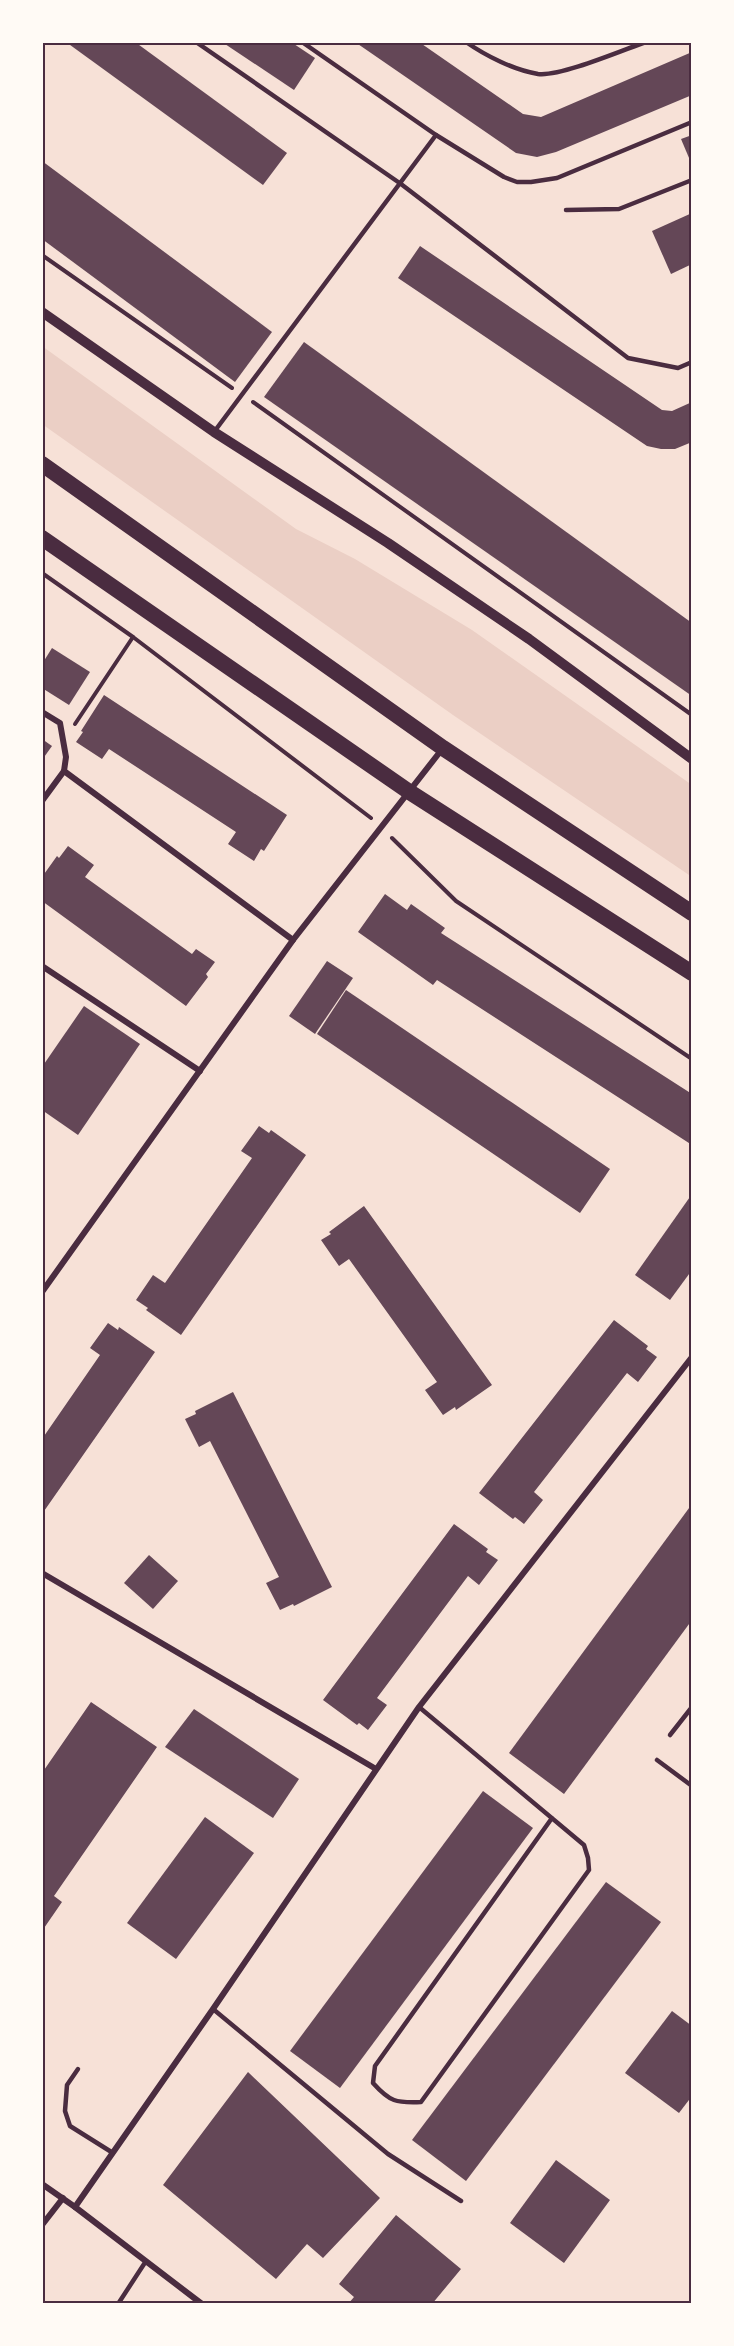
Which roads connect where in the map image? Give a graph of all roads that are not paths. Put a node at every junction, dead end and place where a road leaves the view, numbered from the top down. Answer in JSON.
{"nodes":[{"id":1,"x":196,"y":42,"type":"edge"},
{"id":2,"x":302,"y":42,"type":"edge"},
{"id":3,"x":466,"y":42,"type":"edge"},
{"id":4,"x":646,"y":42,"type":"edge"},
{"id":5,"x":692,"y":122,"type":"edge"},
{"id":6,"x":436,"y":135,"type":"junction"},
{"id":7,"x":692,"y":180,"type":"edge"},
{"id":8,"x":401,"y":184,"type":"junction"},
{"id":9,"x":566,"y":210,"type":"dead end"},
{"id":10,"x":42,"y":312,"type":"edge"},
{"id":11,"x":692,"y":362,"type":"edge"},
{"id":12,"x":214,"y":432,"type":"junction"},
{"id":13,"x":42,"y":464,"type":"edge"},
{"id":14,"x":42,"y":538,"type":"edge"},
{"id":15,"x":42,"y":712,"type":"edge"},
{"id":16,"x":443,"y":748,"type":"junction"},
{"id":17,"x":692,"y":759,"type":"edge"},
{"id":18,"x":64,"y":771,"type":"junction"},
{"id":19,"x":408,"y":791,"type":"junction"},
{"id":20,"x":42,"y":801,"type":"edge"},
{"id":21,"x":692,"y":913,"type":"edge"},
{"id":22,"x":293,"y":940,"type":"junction"},
{"id":23,"x":42,"y":966,"type":"edge"},
{"id":24,"x":692,"y":974,"type":"edge"},
{"id":25,"x":200,"y":1071,"type":"junction"},
{"id":26,"x":42,"y":1292,"type":"edge"},
{"id":27,"x":692,"y":1357,"type":"edge"},
{"id":28,"x":42,"y":1573,"type":"edge"},
{"id":29,"x":419,"y":1707,"type":"junction"},
{"id":30,"x":692,"y":1707,"type":"edge"},
{"id":31,"x":670,"y":1735,"type":"dead end"},
{"id":32,"x":657,"y":1760,"type":"dead end"},
{"id":33,"x":376,"y":1769,"type":"junction"},
{"id":34,"x":692,"y":1786,"type":"edge"},
{"id":35,"x":552,"y":1818,"type":"junction"},
{"id":36,"x":213,"y":2009,"type":"junction"},
{"id":37,"x":78,"y":2069,"type":"dead end"},
{"id":38,"x":112,"y":2153,"type":"junction"},
{"id":39,"x":42,"y":2184,"type":"edge"},
{"id":40,"x":63,"y":2198,"type":"junction"},
{"id":41,"x":461,"y":2201,"type":"dead end"},
{"id":42,"x":75,"y":2206,"type":"junction"},
{"id":43,"x":42,"y":2225,"type":"edge"},
{"id":44,"x":146,"y":2261,"type":"junction"},
{"id":45,"x":118,"y":2304,"type":"edge"},
{"id":46,"x":202,"y":2304,"type":"edge"}],
"edges":[{"from":1,"to":8,"type":"lane"},
{"from":2,"to":6,"type":"lane"},
{"from":3,"to":4,"type":"lane"},
{"from":5,"to":6,"type":"lane"},
{"from":6,"to":8,"type":"lane"},
{"from":7,"to":9,"type":"lane"},
{"from":8,"to":11,"type":"lane"},
{"from":8,"to":12,"type":"lane"},
{"from":10,"to":12,"type":"street"},
{"from":12,"to":17,"type":"street"},
{"from":13,"to":16,"type":"highway"},
{"from":14,"to":19,"type":"highway"},
{"from":15,"to":18,"type":"street"},
{"from":16,"to":19,"type":"street"},
{"from":16,"to":21,"type":"highway"},
{"from":18,"to":20,"type":"street"},
{"from":18,"to":22,"type":"street"},
{"from":19,"to":22,"type":"street"},
{"from":19,"to":24,"type":"highway"},
{"from":22,"to":25,"type":"street"},
{"from":23,"to":25,"type":"street"},
{"from":25,"to":26,"type":"street"},
{"from":27,"to":29,"type":"street"},
{"from":28,"to":33,"type":"street"},
{"from":29,"to":33,"type":"street"},
{"from":29,"to":35,"type":"lane"},
{"from":30,"to":31,"type":"lane"},
{"from":32,"to":34,"type":"lane"},
{"from":33,"to":36,"type":"street"},
{"from":35,"to":35,"type":"lane"},
{"from":36,"to":38,"type":"street"},
{"from":36,"to":41,"type":"lane"},
{"from":37,"to":38,"type":"lane"},
{"from":38,"to":42,"type":"street"},
{"from":39,"to":40,"type":"street"},
{"from":40,"to":42,"type":"street"},
{"from":40,"to":43,"type":"street"},
{"from":42,"to":44,"type":"street"},
{"from":44,"to":45,"type":"lane"},
{"from":44,"to":46,"type":"street"}]}
